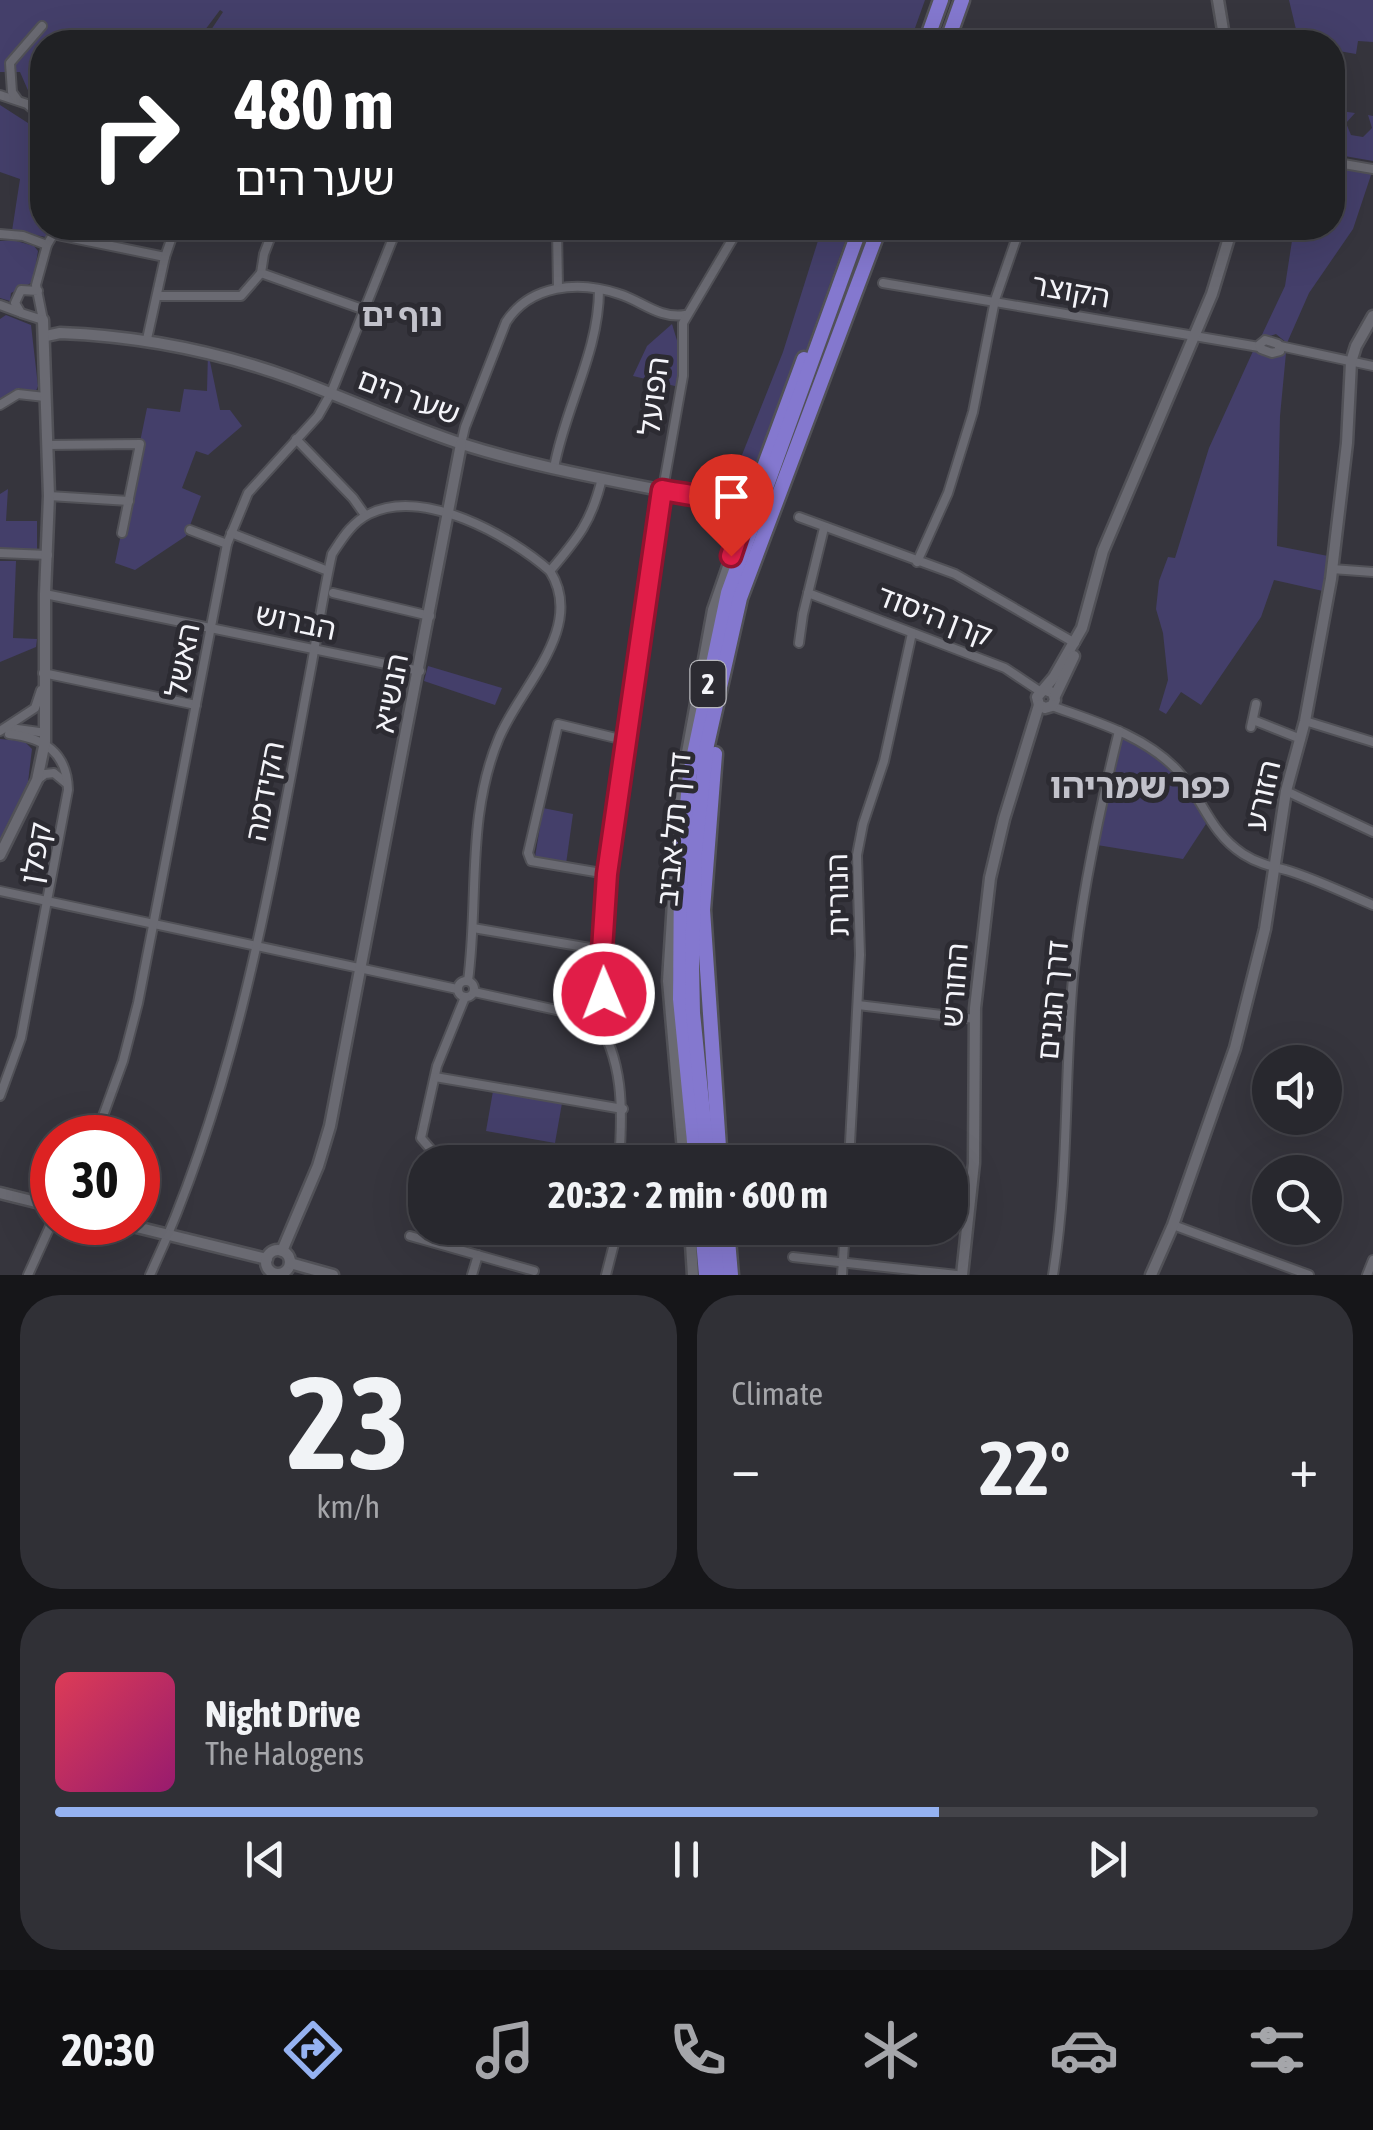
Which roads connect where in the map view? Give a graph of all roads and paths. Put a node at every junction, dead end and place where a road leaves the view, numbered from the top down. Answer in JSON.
{"nodes":[{"id":1,"x":942,"y":0,"type":"edge"},
{"id":2,"x":962,"y":0,"type":"edge"},
{"id":3,"x":1218,"y":0,"type":"edge"},
{"id":4,"x":42,"y":26,"type":"dead end"},
{"id":5,"x":38,"y":30,"type":"edge"},
{"id":6,"x":931,"y":30,"type":"edge"},
{"id":7,"x":951,"y":30,"type":"edge"},
{"id":8,"x":1223,"y":30,"type":"edge"},
{"id":9,"x":30,"y":38,"type":"edge"},
{"id":10,"x":0,"y":95,"type":"edge"},
{"id":11,"x":17,"y":98,"type":"junction"},
{"id":12,"x":30,"y":108,"type":"edge"},
{"id":13,"x":1345,"y":164,"type":"edge"},
{"id":14,"x":1373,"y":168,"type":"edge"},
{"id":15,"x":0,"y":234,"type":"edge"},
{"id":16,"x":30,"y":239,"type":"edge"},
{"id":17,"x":34,"y":240,"type":"edge"},
{"id":18,"x":50,"y":240,"type":"edge"},
{"id":19,"x":93,"y":240,"type":"edge"},
{"id":20,"x":171,"y":240,"type":"edge"},
{"id":21,"x":269,"y":240,"type":"edge"},
{"id":22,"x":392,"y":240,"type":"edge"},
{"id":23,"x":557,"y":240,"type":"edge"},
{"id":24,"x":732,"y":240,"type":"edge"},
{"id":25,"x":852,"y":240,"type":"edge"},
{"id":26,"x":853,"y":240,"type":"edge"},
{"id":27,"x":874,"y":240,"type":"edge"},
{"id":28,"x":1016,"y":240,"type":"edge"},
{"id":29,"x":1228,"y":240,"type":"edge"},
{"id":30,"x":48,"y":245,"type":"junction"},
{"id":31,"x":165,"y":257,"type":"junction"},
{"id":32,"x":261,"y":273,"type":"junction"},
{"id":33,"x":883,"y":283,"type":"dead end"},
{"id":34,"x":558,"y":288,"type":"junction"},
{"id":35,"x":600,"y":290,"type":"junction"},
{"id":36,"x":38,"y":292,"type":"junction"},
{"id":37,"x":158,"y":296,"type":"junction"},
{"id":38,"x":995,"y":300,"type":"junction"},
{"id":39,"x":3,"y":309,"type":"edge"},
{"id":40,"x":365,"y":310,"type":"junction"},
{"id":41,"x":21,"y":313,"type":"junction"},
{"id":42,"x":685,"y":315,"type":"junction"},
{"id":43,"x":670,"y":316,"type":"junction"},
{"id":44,"x":1373,"y":316,"type":"edge"},
{"id":45,"x":43,"y":320,"type":"junction"},
{"id":46,"x":1195,"y":334,"type":"junction"},
{"id":47,"x":46,"y":336,"type":"junction"},
{"id":48,"x":147,"y":339,"type":"junction"},
{"id":49,"x":682,"y":340,"type":"junction"},
{"id":50,"x":1351,"y":362,"type":"junction"},
{"id":51,"x":1373,"y":366,"type":"edge"},
{"id":52,"x":330,"y":393,"type":"junction"},
{"id":53,"x":45,"y":398,"type":"junction"},
{"id":54,"x":0,"y":406,"type":"edge"},
{"id":55,"x":296,"y":440,"type":"junction"},
{"id":56,"x":461,"y":444,"type":"junction"},
{"id":57,"x":47,"y":445,"type":"junction"},
{"id":58,"x":554,"y":468,"type":"junction"},
{"id":59,"x":602,"y":478,"type":"junction"},
{"id":60,"x":662,"y":490,"type":"junction"},
{"id":61,"x":49,"y":496,"type":"junction"},
{"id":62,"x":128,"y":502,"type":"junction"},
{"id":63,"x":450,"y":514,"type":"junction"},
{"id":64,"x":365,"y":515,"type":"junction"},
{"id":65,"x":800,"y":517,"type":"dead end"},
{"id":66,"x":824,"y":528,"type":"junction"},
{"id":67,"x":740,"y":529,"type":"junction"},
{"id":68,"x":190,"y":530,"type":"dead end"},
{"id":69,"x":122,"y":533,"type":"dead end"},
{"id":70,"x":231,"y":533,"type":"junction"},
{"id":71,"x":227,"y":544,"type":"junction"},
{"id":72,"x":0,"y":552,"type":"edge"},
{"id":73,"x":48,"y":554,"type":"junction"},
{"id":74,"x":917,"y":562,"type":"junction"},
{"id":75,"x":550,"y":570,"type":"junction"},
{"id":76,"x":1332,"y":570,"type":"junction"},
{"id":77,"x":328,"y":571,"type":"junction"},
{"id":78,"x":1373,"y":572,"type":"edge"},
{"id":79,"x":333,"y":593,"type":"dead end"},
{"id":80,"x":808,"y":593,"type":"junction"},
{"id":81,"x":44,"y":594,"type":"junction"},
{"id":82,"x":430,"y":616,"type":"junction"},
{"id":83,"x":211,"y":627,"type":"junction"},
{"id":84,"x":912,"y":633,"type":"junction"},
{"id":85,"x":1075,"y":643,"type":"junction"},
{"id":86,"x":799,"y":644,"type":"dead end"},
{"id":87,"x":315,"y":648,"type":"junction"},
{"id":88,"x":420,"y":670,"type":"junction"},
{"id":89,"x":724,"y":674,"type":"junction"},
{"id":90,"x":43,"y":678,"type":"junction"},
{"id":91,"x":1048,"y":696,"type":"junction"},
{"id":92,"x":1256,"y":704,"type":"dead end"},
{"id":93,"x":196,"y":705,"type":"junction"},
{"id":94,"x":1305,"y":721,"type":"junction"},
{"id":95,"x":1118,"y":731,"type":"junction"},
{"id":96,"x":3,"y":732,"type":"edge"},
{"id":97,"x":624,"y":740,"type":"junction"},
{"id":98,"x":1301,"y":740,"type":"junction"},
{"id":99,"x":42,"y":742,"type":"junction"},
{"id":100,"x":1373,"y":742,"type":"edge"},
{"id":101,"x":37,"y":780,"type":"junction"},
{"id":102,"x":68,"y":790,"type":"junction"},
{"id":103,"x":1286,"y":791,"type":"junction"},
{"id":104,"x":23,"y":810,"type":"junction"},
{"id":105,"x":1373,"y":832,"type":"edge"},
{"id":106,"x":0,"y":856,"type":"edge"},
{"id":107,"x":1272,"y":868,"type":"junction"},
{"id":108,"x":607,"y":874,"type":"junction"},
{"id":109,"x":0,"y":891,"type":"edge"},
{"id":110,"x":49,"y":903,"type":"junction"},
{"id":111,"x":1373,"y":905,"type":"edge"},
{"id":112,"x":154,"y":924,"type":"junction"},
{"id":113,"x":473,"y":928,"type":"junction"},
{"id":114,"x":256,"y":944,"type":"junction"},
{"id":115,"x":602,"y":950,"type":"junction"},
{"id":116,"x":360,"y":968,"type":"junction"},
{"id":117,"x":468,"y":981,"type":"junction"},
{"id":118,"x":458,"y":989,"type":"junction"},
{"id":119,"x":469,"y":995,"type":"junction"},
{"id":120,"x":858,"y":1005,"type":"junction"},
{"id":121,"x":592,"y":1014,"type":"junction"},
{"id":122,"x":975,"y":1019,"type":"junction"},
{"id":123,"x":434,"y":1076,"type":"junction"},
{"id":124,"x":0,"y":1096,"type":"edge"},
{"id":125,"x":623,"y":1109,"type":"junction"},
{"id":126,"x":103,"y":1115,"type":"edge"},
{"id":127,"x":426,"y":1145,"type":"edge"},
{"id":128,"x":621,"y":1145,"type":"edge"},
{"id":129,"x":682,"y":1145,"type":"edge"},
{"id":130,"x":694,"y":1145,"type":"edge"},
{"id":131,"x":706,"y":1145,"type":"edge"},
{"id":132,"x":725,"y":1145,"type":"edge"},
{"id":133,"x":850,"y":1145,"type":"edge"},
{"id":134,"x":0,"y":1194,"type":"edge"},
{"id":135,"x":30,"y":1201,"type":"edge"},
{"id":136,"x":1173,"y":1226,"type":"junction"},
{"id":137,"x":160,"y":1234,"type":"edge"},
{"id":138,"x":168,"y":1236,"type":"junction"},
{"id":139,"x":42,"y":1245,"type":"edge"},
{"id":140,"x":442,"y":1245,"type":"edge"},
{"id":141,"x":614,"y":1245,"type":"edge"},
{"id":142,"x":691,"y":1245,"type":"edge"},
{"id":143,"x":703,"y":1245,"type":"edge"},
{"id":144,"x":716,"y":1245,"type":"edge"},
{"id":145,"x":728,"y":1245,"type":"edge"},
{"id":146,"x":844,"y":1245,"type":"edge"},
{"id":147,"x":282,"y":1251,"type":"junction"},
{"id":148,"x":478,"y":1255,"type":"junction"},
{"id":149,"x":793,"y":1257,"type":"dead end"},
{"id":150,"x":266,"y":1259,"type":"junction"},
{"id":151,"x":1373,"y":1260,"type":"edge"},
{"id":152,"x":290,"y":1263,"type":"junction"},
{"id":153,"x":842,"y":1263,"type":"junction"},
{"id":154,"x":534,"y":1271,"type":"dead end"},
{"id":155,"x":272,"y":1274,"type":"edge"},
{"id":156,"x":28,"y":1275,"type":"edge"},
{"id":157,"x":150,"y":1275,"type":"edge"},
{"id":158,"x":333,"y":1275,"type":"edge"},
{"id":159,"x":472,"y":1275,"type":"edge"},
{"id":160,"x":606,"y":1275,"type":"edge"},
{"id":161,"x":693,"y":1275,"type":"edge"},
{"id":162,"x":706,"y":1275,"type":"edge"},
{"id":163,"x":719,"y":1275,"type":"edge"},
{"id":164,"x":731,"y":1275,"type":"edge"},
{"id":165,"x":842,"y":1275,"type":"edge"},
{"id":166,"x":960,"y":1275,"type":"edge"},
{"id":167,"x":1053,"y":1275,"type":"edge"},
{"id":168,"x":1151,"y":1275,"type":"edge"},
{"id":169,"x":1309,"y":1275,"type":"edge"},
{"id":170,"x":1367,"y":1275,"type":"edge"}],
"edges":[{"from":1,"to":6,"type":"highway"},
{"from":2,"to":7,"type":"highway"},
{"from":3,"to":8,"type":"street"},
{"from":4,"to":5,"type":"street"},
{"from":9,"to":11,"type":"street"},
{"from":10,"to":11,"type":"street"},
{"from":11,"to":12,"type":"street"},
{"from":13,"to":14,"type":"street"},
{"from":15,"to":16,"type":"street"},
{"from":17,"to":30,"type":"street"},
{"from":18,"to":30,"type":"street"},
{"from":19,"to":31,"type":"street"},
{"from":20,"to":31,"type":"street"},
{"from":21,"to":32,"type":"street"},
{"from":22,"to":40,"type":"street","name":"האשל"},
{"from":23,"to":34,"type":"street"},
{"from":24,"to":42,"type":"street","name":"הפועל"},
{"from":25,"to":67,"type":"highway"},
{"from":26,"to":130,"type":"highway","name":"דרך תל-אביב","number":"2"},
{"from":27,"to":89,"type":"highway","name":"דרך תל-אביב","number":"2"},
{"from":28,"to":38,"type":"street"},
{"from":29,"to":46,"type":"street"},
{"from":30,"to":36,"type":"street"},
{"from":31,"to":37,"type":"street"},
{"from":32,"to":37,"type":"street"},
{"from":32,"to":40,"type":"street"},
{"from":33,"to":38,"type":"street","name":"הקוצר"},
{"from":34,"to":35,"type":"street","name":"הנשיא"},
{"from":34,"to":56,"type":"street","name":"הנשיא"},
{"from":35,"to":43,"type":"street","name":"הנשיא"},
{"from":35,"to":58,"type":"street"},
{"from":36,"to":41,"type":"street"},
{"from":36,"to":45,"type":"street"},
{"from":37,"to":48,"type":"street"},
{"from":38,"to":46,"type":"street","name":"הקוצר"},
{"from":38,"to":74,"type":"street"},
{"from":39,"to":41,"type":"street"},
{"from":40,"to":52,"type":"street","name":"האשל"},
{"from":41,"to":45,"type":"street"},
{"from":42,"to":43,"type":"street","name":"הפועל"},
{"from":42,"to":49,"type":"street","name":"הפועל"},
{"from":43,"to":49,"type":"street","name":"הפועל"},
{"from":44,"to":50,"type":"street","name":"הזורע"},
{"from":45,"to":47,"type":"street"},
{"from":46,"to":50,"type":"street","name":"הקוצר"},
{"from":46,"to":85,"type":"street"},
{"from":47,"to":48,"type":"street","name":"שער הים"},
{"from":47,"to":53,"type":"street"},
{"from":48,"to":52,"type":"street","name":"שער הים"},
{"from":49,"to":60,"type":"street","name":"הפועל"},
{"from":50,"to":51,"type":"street"},
{"from":50,"to":76,"type":"street","name":"הזורע"},
{"from":52,"to":55,"type":"street","name":"האשל"},
{"from":52,"to":56,"type":"street","name":"שער הים"},
{"from":53,"to":54,"type":"street"},
{"from":53,"to":57,"type":"street"},
{"from":55,"to":64,"type":"street"},
{"from":55,"to":70,"type":"street","name":"האשל"},
{"from":56,"to":58,"type":"street","name":"שער הים"},
{"from":56,"to":63,"type":"street","name":"הנשיא"},
{"from":57,"to":61,"type":"street"},
{"from":57,"to":62,"type":"street"},
{"from":58,"to":59,"type":"street","name":"שער הים"},
{"from":59,"to":60,"type":"street","name":"שער הים"},
{"from":59,"to":75,"type":"street"},
{"from":60,"to":67,"type":"street","name":"שער הים"},
{"from":60,"to":97,"type":"street","name":"הפועל"},
{"from":61,"to":62,"type":"street"},
{"from":61,"to":73,"type":"street"},
{"from":62,"to":69,"type":"street"},
{"from":63,"to":64,"type":"street"},
{"from":63,"to":75,"type":"street"},
{"from":63,"to":82,"type":"street","name":"הנשיא"},
{"from":64,"to":77,"type":"street","name":"הקידמה"},
{"from":65,"to":66,"type":"street"},
{"from":66,"to":74,"type":"street"},
{"from":66,"to":80,"type":"street"},
{"from":67,"to":129,"type":"street"},
{"from":68,"to":71,"type":"street"},
{"from":70,"to":71,"type":"street","name":"האשל"},
{"from":70,"to":77,"type":"street"},
{"from":71,"to":83,"type":"street","name":"האשל"},
{"from":72,"to":73,"type":"street"},
{"from":73,"to":81,"type":"street"},
{"from":74,"to":85,"type":"street"},
{"from":75,"to":113,"type":"street"},
{"from":76,"to":78,"type":"street"},
{"from":76,"to":94,"type":"street","name":"הזורע"},
{"from":77,"to":87,"type":"street","name":"הקידמה"},
{"from":79,"to":82,"type":"street"},
{"from":80,"to":84,"type":"street","name":"קרן היסוד"},
{"from":80,"to":86,"type":"street"},
{"from":81,"to":83,"type":"street","name":"הברוש"},
{"from":81,"to":90,"type":"street"},
{"from":82,"to":88,"type":"street","name":"הנשיא"},
{"from":83,"to":87,"type":"street","name":"הברוש"},
{"from":83,"to":93,"type":"street","name":"האשל"},
{"from":84,"to":91,"type":"street","name":"קרן היסוד"},
{"from":84,"to":120,"type":"street","name":"הנורית"},
{"from":85,"to":91,"type":"street"},
{"from":87,"to":88,"type":"street","name":"הברוש"},
{"from":87,"to":114,"type":"street","name":"הקידמה"},
{"from":88,"to":116,"type":"street","name":"הנשיא"},
{"from":89,"to":131,"type":"highway","name":"דרך תל-אביב","number":"2"},
{"from":89,"to":132,"type":"highway"},
{"from":90,"to":93,"type":"street"},
{"from":90,"to":96,"type":"street"},
{"from":90,"to":99,"type":"street"},
{"from":91,"to":95,"type":"street","name":"קרן היסוד"},
{"from":91,"to":122,"type":"street","name":"החורש"},
{"from":92,"to":98,"type":"street"},
{"from":93,"to":112,"type":"street","name":"האשל"},
{"from":94,"to":98,"type":"street","name":"הזורע"},
{"from":94,"to":100,"type":"street"},
{"from":95,"to":107,"type":"street","name":"קרן היסוד"},
{"from":95,"to":167,"type":"street","name":"דרך הגנים"},
{"from":96,"to":99,"type":"street"},
{"from":96,"to":99,"type":"street"},
{"from":97,"to":108,"type":"street","name":"הפועל"},
{"from":97,"to":108,"type":"street"},
{"from":98,"to":103,"type":"street","name":"הזורע"},
{"from":99,"to":101,"type":"street"},
{"from":99,"to":102,"type":"street","name":"קפלן"},
{"from":99,"to":104,"type":"street"},
{"from":101,"to":102,"type":"street","name":"קפלן"},
{"from":101,"to":104,"type":"street"},
{"from":102,"to":110,"type":"street","name":"קפלן"},
{"from":103,"to":105,"type":"street"},
{"from":103,"to":107,"type":"street","name":"הזורע"},
{"from":104,"to":106,"type":"street"},
{"from":107,"to":111,"type":"street","name":"קרן היסוד"},
{"from":107,"to":136,"type":"street","name":"הזורע"},
{"from":108,"to":115,"type":"street","name":"הפועל"},
{"from":109,"to":110,"type":"street"},
{"from":110,"to":112,"type":"street"},
{"from":110,"to":124,"type":"street","name":"קפלן"},
{"from":112,"to":114,"type":"street"},
{"from":112,"to":126,"type":"street","name":"האשל"},
{"from":113,"to":115,"type":"street"},
{"from":113,"to":117,"type":"street"},
{"from":114,"to":116,"type":"street"},
{"from":114,"to":138,"type":"street","name":"הקידמה"},
{"from":115,"to":121,"type":"street","name":"הפועל"},
{"from":116,"to":118,"type":"street"},
{"from":116,"to":147,"type":"street","name":"הנשיא"},
{"from":117,"to":118,"type":"street"},
{"from":117,"to":119,"type":"street"},
{"from":118,"to":119,"type":"street"},
{"from":119,"to":121,"type":"street"},
{"from":119,"to":123,"type":"street"},
{"from":120,"to":122,"type":"street"},
{"from":120,"to":133,"type":"street","name":"הנורית"},
{"from":121,"to":125,"type":"street"},
{"from":122,"to":166,"type":"street","name":"החורש"},
{"from":123,"to":125,"type":"street"},
{"from":123,"to":127,"type":"street"},
{"from":125,"to":128,"type":"street"},
{"from":134,"to":135,"type":"street"},
{"from":136,"to":168,"type":"street","name":"הזורע"},
{"from":136,"to":169,"type":"street"},
{"from":137,"to":138,"type":"street"},
{"from":138,"to":150,"type":"street"},
{"from":138,"to":157,"type":"street","name":"הקידמה"},
{"from":139,"to":156,"type":"street"},
{"from":140,"to":148,"type":"street"},
{"from":141,"to":160,"type":"street"},
{"from":142,"to":161,"type":"street"},
{"from":143,"to":162,"type":"highway"},
{"from":144,"to":163,"type":"highway"},
{"from":145,"to":164,"type":"highway"},
{"from":146,"to":153,"type":"street"},
{"from":147,"to":150,"type":"street"},
{"from":147,"to":152,"type":"street"},
{"from":148,"to":154,"type":"street"},
{"from":148,"to":159,"type":"street"},
{"from":149,"to":153,"type":"street"},
{"from":150,"to":155,"type":"street"},
{"from":151,"to":170,"type":"street"},
{"from":152,"to":155,"type":"street"},
{"from":152,"to":158,"type":"street"},
{"from":153,"to":165,"type":"street"},
{"from":153,"to":166,"type":"street"}]}
